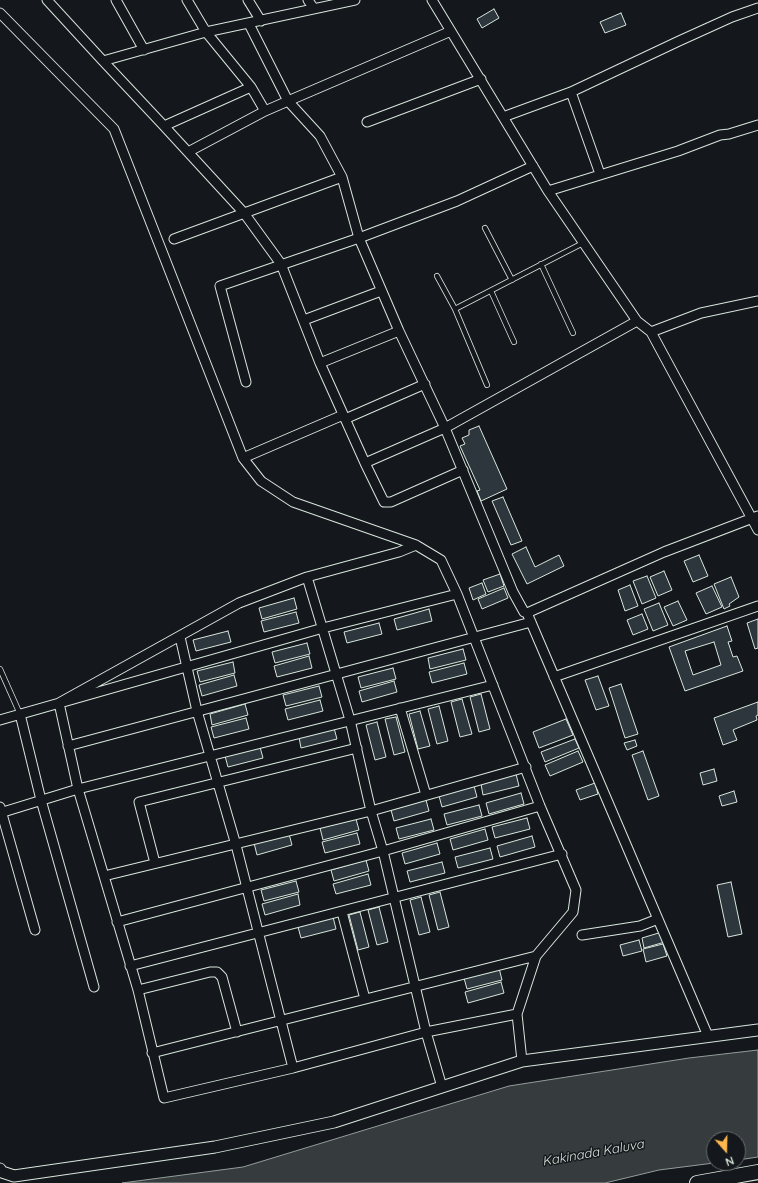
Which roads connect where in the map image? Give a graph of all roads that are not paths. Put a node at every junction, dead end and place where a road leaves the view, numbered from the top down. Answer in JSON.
{"nodes":[{"id":1,"x":47,"y":0,"type":"edge"},
{"id":2,"x":116,"y":0,"type":"edge"},
{"id":3,"x":187,"y":0,"type":"edge"},
{"id":4,"x":248,"y":0,"type":"edge"},
{"id":5,"x":308,"y":0,"type":"edge"},
{"id":6,"x":355,"y":0,"type":"edge"},
{"id":7,"x":432,"y":0,"type":"edge"},
{"id":8,"x":758,"y":8,"type":"edge"},
{"id":9,"x":314,"y":9,"type":"junction"},
{"id":10,"x":0,"y":13,"type":"edge"},
{"id":11,"x":261,"y":21,"type":"junction"},
{"id":12,"x":249,"y":24,"type":"junction"},
{"id":13,"x":451,"y":31,"type":"junction"},
{"id":14,"x":206,"y":32,"type":"junction"},
{"id":15,"x":144,"y":50,"type":"junction"},
{"id":16,"x":103,"y":61,"type":"junction"},
{"id":17,"x":480,"y":79,"type":"junction"},
{"id":18,"x":251,"y":87,"type":"junction"},
{"id":19,"x":571,"y":92,"type":"junction"},
{"id":20,"x":288,"y":101,"type":"junction"},
{"id":21,"x":265,"y":111,"type":"junction"},
{"id":22,"x":503,"y":117,"type":"junction"},
{"id":23,"x":367,"y":122,"type":"dead end"},
{"id":24,"x":758,"y":125,"type":"edge"},
{"id":25,"x":164,"y":126,"type":"junction"},
{"id":26,"x":188,"y":152,"type":"junction"},
{"id":27,"x":533,"y":166,"type":"junction"},
{"id":28,"x":600,"y":174,"type":"junction"},
{"id":29,"x":342,"y":177,"type":"junction"},
{"id":30,"x":548,"y":191,"type":"junction"},
{"id":31,"x":244,"y":213,"type":"junction"},
{"id":32,"x":485,"y":228,"type":"dead end"},
{"id":33,"x":359,"y":238,"type":"junction"},
{"id":34,"x":174,"y":239,"type":"dead end"},
{"id":35,"x":583,"y":243,"type":"junction"},
{"id":36,"x":281,"y":264,"type":"junction"},
{"id":37,"x":541,"y":264,"type":"junction"},
{"id":38,"x":437,"y":276,"type":"dead end"},
{"id":39,"x":512,"y":280,"type":"junction"},
{"id":40,"x":381,"y":291,"type":"junction"},
{"id":41,"x":491,"y":291,"type":"junction"},
{"id":42,"x":758,"y":301,"type":"edge"},
{"id":43,"x":455,"y":309,"type":"junction"},
{"id":44,"x":304,"y":320,"type":"junction"},
{"id":45,"x":637,"y":321,"type":"junction"},
{"id":46,"x":399,"y":331,"type":"junction"},
{"id":47,"x":651,"y":332,"type":"junction"},
{"id":48,"x":573,"y":333,"type":"dead end"},
{"id":49,"x":514,"y":342,"type":"dead end"},
{"id":50,"x":320,"y":363,"type":"junction"},
{"id":51,"x":246,"y":382,"type":"dead end"},
{"id":52,"x":424,"y":384,"type":"junction"},
{"id":53,"x":487,"y":385,"type":"dead end"},
{"id":54,"x":344,"y":417,"type":"junction"},
{"id":55,"x":445,"y":428,"type":"junction"},
{"id":56,"x":243,"y":458,"type":"junction"},
{"id":57,"x":365,"y":463,"type":"junction"},
{"id":58,"x":463,"y":470,"type":"junction"},
{"id":59,"x":755,"y":517,"type":"edge"},
{"id":60,"x":758,"y":530,"type":"edge"},
{"id":61,"x":416,"y":545,"type":"junction"},
{"id":62,"x":308,"y":577,"type":"junction"},
{"id":63,"x":458,"y":594,"type":"junction"},
{"id":64,"x":758,"y":606,"type":"edge"},
{"id":65,"x":527,"y":612,"type":"junction"},
{"id":66,"x":531,"y":622,"type":"junction"},
{"id":67,"x":323,"y":628,"type":"junction"},
{"id":68,"x":180,"y":637,"type":"junction"},
{"id":69,"x":475,"y":637,"type":"junction"},
{"id":70,"x":187,"y":668,"type":"junction"},
{"id":71,"x":0,"y":669,"type":"edge"},
{"id":72,"x":336,"y":675,"type":"junction"},
{"id":73,"x":554,"y":677,"type":"junction"},
{"id":74,"x":493,"y":684,"type":"junction"},
{"id":75,"x":59,"y":703,"type":"junction"},
{"id":76,"x":400,"y":708,"type":"junction"},
{"id":77,"x":197,"y":711,"type":"junction"},
{"id":78,"x":20,"y":714,"type":"junction"},
{"id":79,"x":0,"y":720,"type":"edge"},
{"id":80,"x":350,"y":720,"type":"junction"},
{"id":81,"x":68,"y":746,"type":"junction"},
{"id":82,"x":357,"y":748,"type":"junction"},
{"id":83,"x":210,"y":756,"type":"junction"},
{"id":84,"x":526,"y":767,"type":"junction"},
{"id":85,"x":218,"y":781,"type":"junction"},
{"id":86,"x":78,"y":789,"type":"junction"},
{"id":87,"x":426,"y":795,"type":"junction"},
{"id":88,"x":41,"y":800,"type":"junction"},
{"id":89,"x":540,"y":806,"type":"junction"},
{"id":90,"x":0,"y":811,"type":"edge"},
{"id":91,"x":371,"y":811,"type":"junction"},
{"id":92,"x":236,"y":845,"type":"junction"},
{"id":93,"x":383,"y":851,"type":"junction"},
{"id":94,"x":562,"y":854,"type":"junction"},
{"id":95,"x":155,"y":863,"type":"junction"},
{"id":96,"x":104,"y":876,"type":"junction"},
{"id":97,"x":248,"y":888,"type":"junction"},
{"id":98,"x":396,"y":899,"type":"junction"},
{"id":99,"x":342,"y":912,"type":"junction"},
{"id":100,"x":658,"y":919,"type":"junction"},
{"id":101,"x":117,"y":922,"type":"junction"},
{"id":102,"x":35,"y":930,"type":"dead end"},
{"id":103,"x":258,"y":932,"type":"junction"},
{"id":104,"x":582,"y":936,"type":"dead end"},
{"id":105,"x":536,"y":956,"type":"junction"},
{"id":106,"x":130,"y":966,"type":"junction"},
{"id":107,"x":416,"y":986,"type":"junction"},
{"id":108,"x":94,"y":987,"type":"dead end"},
{"id":109,"x":138,"y":990,"type":"junction"},
{"id":110,"x":365,"y":999,"type":"junction"},
{"id":111,"x":517,"y":1014,"type":"junction"},
{"id":112,"x":281,"y":1020,"type":"junction"},
{"id":113,"x":758,"y":1030,"type":"edge"},
{"id":114,"x":236,"y":1032,"type":"junction"},
{"id":115,"x":426,"y":1032,"type":"junction"},
{"id":116,"x":708,"y":1036,"type":"junction"},
{"id":117,"x":152,"y":1053,"type":"junction"},
{"id":118,"x":522,"y":1061,"type":"junction"},
{"id":119,"x":293,"y":1068,"type":"junction"},
{"id":120,"x":442,"y":1087,"type":"junction"},
{"id":121,"x":0,"y":1169,"type":"edge"},
{"id":122,"x":758,"y":1172,"type":"edge"},
{"id":123,"x":697,"y":1183,"type":"edge"}],
"edges":[{"from":1,"to":16,"type":"street"},
{"from":2,"to":15,"type":"street"},
{"from":3,"to":14,"type":"street"},
{"from":4,"to":11,"type":"street"},
{"from":5,"to":9,"type":"street"},
{"from":6,"to":9,"type":"street"},
{"from":7,"to":13,"type":"street"},
{"from":8,"to":19,"type":"street"},
{"from":9,"to":11,"type":"street"},
{"from":10,"to":56,"type":"street"},
{"from":11,"to":12,"type":"street"},
{"from":12,"to":14,"type":"street"},
{"from":12,"to":20,"type":"street"},
{"from":13,"to":17,"type":"street"},
{"from":13,"to":20,"type":"street"},
{"from":14,"to":15,"type":"street"},
{"from":14,"to":18,"type":"street"},
{"from":15,"to":16,"type":"street"},
{"from":16,"to":25,"type":"street"},
{"from":17,"to":22,"type":"street"},
{"from":17,"to":23,"type":"street"},
{"from":18,"to":21,"type":"street"},
{"from":18,"to":25,"type":"street"},
{"from":19,"to":22,"type":"street"},
{"from":19,"to":28,"type":"street"},
{"from":20,"to":21,"type":"street"},
{"from":20,"to":29,"type":"street"},
{"from":21,"to":26,"type":"street"},
{"from":22,"to":27,"type":"street"},
{"from":24,"to":28,"type":"street"},
{"from":25,"to":26,"type":"street"},
{"from":26,"to":31,"type":"street"},
{"from":27,"to":30,"type":"street"},
{"from":27,"to":33,"type":"street"},
{"from":28,"to":30,"type":"street"},
{"from":29,"to":31,"type":"street"},
{"from":29,"to":33,"type":"street"},
{"from":30,"to":35,"type":"street"},
{"from":31,"to":34,"type":"street"},
{"from":31,"to":36,"type":"street"},
{"from":32,"to":39,"type":"lane"},
{"from":33,"to":36,"type":"street"},
{"from":33,"to":40,"type":"street"},
{"from":35,"to":37,"type":"lane"},
{"from":35,"to":45,"type":"street"},
{"from":36,"to":44,"type":"street"},
{"from":36,"to":51,"type":"street"},
{"from":37,"to":39,"type":"lane"},
{"from":37,"to":48,"type":"lane"},
{"from":38,"to":43,"type":"lane"},
{"from":39,"to":41,"type":"lane"},
{"from":40,"to":44,"type":"street"},
{"from":40,"to":46,"type":"street"},
{"from":41,"to":43,"type":"lane"},
{"from":41,"to":49,"type":"lane"},
{"from":42,"to":47,"type":"street"},
{"from":43,"to":53,"type":"lane"},
{"from":44,"to":50,"type":"street"},
{"from":45,"to":47,"type":"street"},
{"from":45,"to":55,"type":"street"},
{"from":46,"to":50,"type":"street"},
{"from":46,"to":52,"type":"street"},
{"from":47,"to":59,"type":"street"},
{"from":50,"to":54,"type":"street"},
{"from":52,"to":54,"type":"street"},
{"from":52,"to":55,"type":"street"},
{"from":54,"to":56,"type":"street"},
{"from":54,"to":57,"type":"street"},
{"from":55,"to":57,"type":"street"},
{"from":55,"to":58,"type":"street"},
{"from":56,"to":61,"type":"street"},
{"from":57,"to":58,"type":"street"},
{"from":58,"to":65,"type":"street"},
{"from":59,"to":60,"type":"street"},
{"from":59,"to":65,"type":"street"},
{"from":61,"to":62,"type":"street"},
{"from":61,"to":63,"type":"street"},
{"from":62,"to":67,"type":"street"},
{"from":62,"to":68,"type":"street"},
{"from":63,"to":67,"type":"street"},
{"from":63,"to":69,"type":"street"},
{"from":64,"to":73,"type":"street"},
{"from":65,"to":66,"type":"street"},
{"from":66,"to":69,"type":"street"},
{"from":66,"to":73,"type":"street"},
{"from":67,"to":70,"type":"street"},
{"from":67,"to":72,"type":"street"},
{"from":68,"to":70,"type":"street"},
{"from":68,"to":75,"type":"street"},
{"from":69,"to":72,"type":"street"},
{"from":69,"to":74,"type":"street"},
{"from":70,"to":75,"type":"street"},
{"from":70,"to":77,"type":"street"},
{"from":71,"to":78,"type":"lane"},
{"from":72,"to":77,"type":"street"},
{"from":72,"to":80,"type":"street"},
{"from":73,"to":100,"type":"street"},
{"from":74,"to":76,"type":"street"},
{"from":74,"to":84,"type":"street"},
{"from":75,"to":78,"type":"street"},
{"from":75,"to":81,"type":"street"},
{"from":76,"to":80,"type":"street"},
{"from":76,"to":87,"type":"street"},
{"from":77,"to":81,"type":"street"},
{"from":77,"to":83,"type":"street"},
{"from":78,"to":79,"type":"street"},
{"from":78,"to":88,"type":"street"},
{"from":80,"to":82,"type":"street"},
{"from":80,"to":83,"type":"street"},
{"from":81,"to":86,"type":"street"},
{"from":82,"to":85,"type":"street"},
{"from":82,"to":91,"type":"street"},
{"from":83,"to":85,"type":"street"},
{"from":83,"to":86,"type":"street"},
{"from":84,"to":87,"type":"street"},
{"from":84,"to":89,"type":"street"},
{"from":85,"to":92,"type":"street"},
{"from":85,"to":95,"type":"street"},
{"from":86,"to":88,"type":"street"},
{"from":86,"to":96,"type":"street"},
{"from":87,"to":91,"type":"street"},
{"from":88,"to":90,"type":"street"},
{"from":88,"to":108,"type":"street"},
{"from":89,"to":93,"type":"street"},
{"from":89,"to":94,"type":"street"},
{"from":90,"to":102,"type":"street"},
{"from":91,"to":92,"type":"street"},
{"from":91,"to":93,"type":"street"},
{"from":92,"to":95,"type":"street"},
{"from":92,"to":97,"type":"street"},
{"from":93,"to":97,"type":"street"},
{"from":93,"to":98,"type":"street"},
{"from":94,"to":98,"type":"street"},
{"from":94,"to":105,"type":"street"},
{"from":95,"to":96,"type":"street"},
{"from":96,"to":101,"type":"street"},
{"from":97,"to":101,"type":"street"},
{"from":97,"to":103,"type":"street"},
{"from":98,"to":99,"type":"street"},
{"from":98,"to":107,"type":"street"},
{"from":99,"to":103,"type":"street"},
{"from":99,"to":110,"type":"street"},
{"from":100,"to":104,"type":"street"},
{"from":100,"to":116,"type":"street"},
{"from":101,"to":106,"type":"street"},
{"from":103,"to":106,"type":"street"},
{"from":103,"to":112,"type":"street"},
{"from":105,"to":107,"type":"street"},
{"from":105,"to":111,"type":"street"},
{"from":106,"to":109,"type":"street"},
{"from":107,"to":110,"type":"street"},
{"from":107,"to":115,"type":"street"},
{"from":109,"to":114,"type":"street"},
{"from":109,"to":117,"type":"street"},
{"from":110,"to":112,"type":"street"},
{"from":111,"to":115,"type":"street"},
{"from":111,"to":118,"type":"street"},
{"from":112,"to":114,"type":"street"},
{"from":112,"to":119,"type":"street"},
{"from":113,"to":116,"type":"street"},
{"from":114,"to":117,"type":"street"},
{"from":115,"to":119,"type":"street"},
{"from":115,"to":120,"type":"street"},
{"from":116,"to":118,"type":"street"},
{"from":117,"to":119,"type":"street"},
{"from":118,"to":120,"type":"street"},
{"from":120,"to":121,"type":"street"},
{"from":122,"to":123,"type":"main road"}]}
